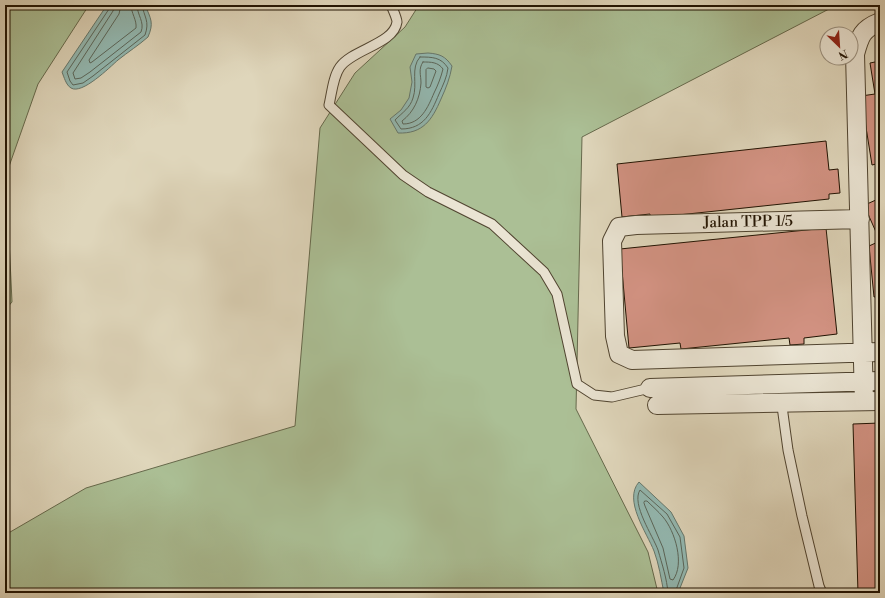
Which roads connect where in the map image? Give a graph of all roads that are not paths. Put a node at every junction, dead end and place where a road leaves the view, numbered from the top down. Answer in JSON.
{"nodes":[{"id":1,"x":391,"y":5,"type":"edge"},
{"id":2,"x":880,"y":22,"type":"edge"},
{"id":3,"x":860,"y":220,"type":"junction"},
{"id":4,"x":872,"y":352,"type":"edge"},
{"id":5,"x":872,"y":382,"type":"edge"},
{"id":6,"x":783,"y":384,"type":"junction"},
{"id":7,"x":650,"y":388,"type":"joint"},
{"id":8,"x":872,"y":401,"type":"edge"},
{"id":9,"x":780,"y":403,"type":"junction"},
{"id":10,"x":657,"y":405,"type":"dead end"},
{"id":11,"x":822,"y":593,"type":"edge"}],
"edges":[{"from":1,"to":7,"type":"lane"},
{"from":2,"to":3,"type":"street"},
{"from":3,"to":4,"type":"street"},
{"from":3,"to":4,"type":"street","name":"Jalan TPP 1/5"},
{"from":4,"to":5,"type":"street"},
{"from":5,"to":6,"type":"street"},
{"from":5,"to":8,"type":"street"},
{"from":6,"to":7,"type":"street"},
{"from":6,"to":9,"type":"lane"},
{"from":8,"to":9,"type":"street"},
{"from":9,"to":10,"type":"street"},
{"from":9,"to":11,"type":"lane"}]}
